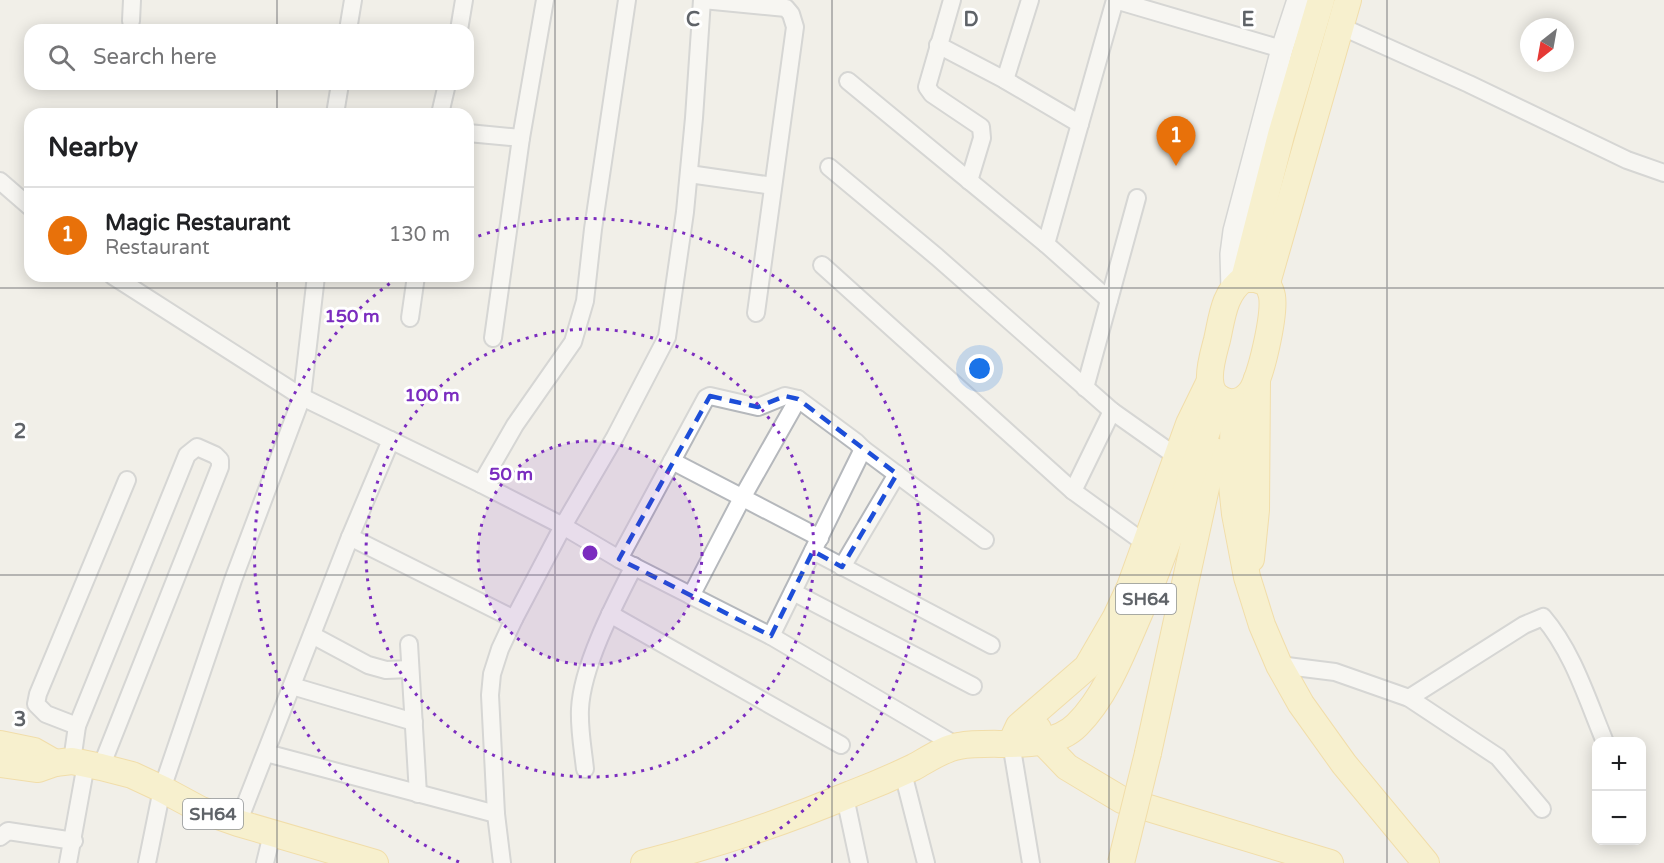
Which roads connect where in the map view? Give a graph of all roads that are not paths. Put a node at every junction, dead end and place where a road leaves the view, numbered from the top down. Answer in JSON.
{"nodes":[{"id":1,"x":132,"y":0,"type":"edge"},
{"id":2,"x":353,"y":0,"type":"edge"},
{"id":3,"x":464,"y":0,"type":"edge"},
{"id":4,"x":545,"y":0,"type":"edge"},
{"id":5,"x":627,"y":0,"type":"edge"},
{"id":6,"x":702,"y":0,"type":"edge"},
{"id":7,"x":952,"y":0,"type":"edge"},
{"id":8,"x":1030,"y":0,"type":"edge"},
{"id":9,"x":1115,"y":0,"type":"edge"},
{"id":10,"x":1298,"y":0,"type":"edge"},
{"id":11,"x":1321,"y":0,"type":"edge"},
{"id":12,"x":1348,"y":0,"type":"edge"},
{"id":13,"x":131,"y":21,"type":"dead end"},
{"id":14,"x":349,"y":24,"type":"edge"},
{"id":15,"x":460,"y":24,"type":"edge"},
{"id":16,"x":1340,"y":26,"type":"junction"},
{"id":17,"x":938,"y":45,"type":"junction"},
{"id":18,"x":1282,"y":49,"type":"junction"},
{"id":19,"x":1005,"y":80,"type":"junction"},
{"id":20,"x":848,"y":81,"type":"dead end"},
{"id":21,"x":339,"y":90,"type":"edge"},
{"id":22,"x":446,"y":90,"type":"edge"},
{"id":23,"x":336,"y":108,"type":"edge"},
{"id":24,"x":442,"y":108,"type":"edge"},
{"id":25,"x":1080,"y":124,"type":"junction"},
{"id":26,"x":474,"y":134,"type":"edge"},
{"id":27,"x":521,"y":138,"type":"junction"},
{"id":28,"x":829,"y":167,"type":"dead end"},
{"id":29,"x":1664,"y":173,"type":"edge"},
{"id":30,"x":688,"y":174,"type":"junction"},
{"id":31,"x":0,"y":181,"type":"edge"},
{"id":32,"x":969,"y":181,"type":"junction"},
{"id":33,"x":773,"y":186,"type":"junction"},
{"id":34,"x":1137,"y":198,"type":"dead end"},
{"id":35,"x":24,"y":202,"type":"edge"},
{"id":36,"x":1046,"y":244,"type":"junction"},
{"id":37,"x":822,"y":266,"type":"dead end"},
{"id":38,"x":122,"y":282,"type":"edge"},
{"id":39,"x":315,"y":282,"type":"edge"},
{"id":40,"x":415,"y":282,"type":"edge"},
{"id":41,"x":1248,"y":284,"type":"junction"},
{"id":42,"x":1109,"y":300,"type":"junction"},
{"id":43,"x":756,"y":313,"type":"dead end"},
{"id":44,"x":410,"y":318,"type":"dead end"},
{"id":45,"x":493,"y":338,"type":"dead end"},
{"id":46,"x":1257,"y":379,"type":"junction"},
{"id":47,"x":1085,"y":387,"type":"junction"},
{"id":48,"x":1222,"y":396,"type":"junction"},
{"id":49,"x":302,"y":398,"type":"junction"},
{"id":50,"x":798,"y":399,"type":"junction"},
{"id":51,"x":1112,"y":411,"type":"junction"},
{"id":52,"x":391,"y":440,"type":"junction"},
{"id":53,"x":863,"y":449,"type":"junction"},
{"id":54,"x":1177,"y":457,"type":"junction"},
{"id":55,"x":672,"y":461,"type":"junction"},
{"id":56,"x":897,"y":474,"type":"junction"},
{"id":57,"x":127,"y":480,"type":"dead end"},
{"id":58,"x":481,"y":484,"type":"junction"},
{"id":59,"x":1073,"y":491,"type":"junction"},
{"id":60,"x":742,"y":498,"type":"junction"},
{"id":61,"x":563,"y":526,"type":"junction"},
{"id":62,"x":351,"y":537,"type":"junction"},
{"id":63,"x":985,"y":540,"type":"dead end"},
{"id":64,"x":1146,"y":544,"type":"junction"},
{"id":65,"x":816,"y":545,"type":"junction"},
{"id":66,"x":626,"y":563,"type":"junction"},
{"id":67,"x":842,"y":567,"type":"junction"},
{"id":68,"x":1247,"y":577,"type":"junction"},
{"id":69,"x":793,"y":592,"type":"junction"},
{"id":70,"x":691,"y":596,"type":"junction"},
{"id":71,"x":610,"y":614,"type":"junction"},
{"id":72,"x":514,"y":619,"type":"junction"},
{"id":73,"x":312,"y":635,"type":"junction"},
{"id":74,"x":771,"y":636,"type":"junction"},
{"id":75,"x":409,"y":644,"type":"dead end"},
{"id":76,"x":991,"y":645,"type":"dead end"},
{"id":77,"x":1279,"y":665,"type":"junction"},
{"id":78,"x":411,"y":669,"type":"junction"},
{"id":79,"x":292,"y":686,"type":"junction"},
{"id":80,"x":973,"y":686,"type":"dead end"},
{"id":81,"x":1409,"y":698,"type":"junction"},
{"id":82,"x":1032,"y":712,"type":"junction"},
{"id":83,"x":414,"y":722,"type":"junction"},
{"id":84,"x":77,"y":726,"type":"junction"},
{"id":85,"x":1603,"y":737,"type":"edge"},
{"id":86,"x":1043,"y":742,"type":"junction"},
{"id":87,"x":1011,"y":743,"type":"junction"},
{"id":88,"x":0,"y":744,"type":"edge"},
{"id":89,"x":841,"y":745,"type":"dead end"},
{"id":90,"x":957,"y":746,"type":"junction"},
{"id":91,"x":266,"y":753,"type":"junction"},
{"id":92,"x":0,"y":764,"type":"edge"},
{"id":93,"x":78,"y":764,"type":"junction"},
{"id":94,"x":585,"y":769,"type":"dead end"},
{"id":95,"x":903,"y":773,"type":"junction"},
{"id":96,"x":162,"y":789,"type":"junction"},
{"id":97,"x":418,"y":794,"type":"junction"},
{"id":98,"x":845,"y":797,"type":"junction"},
{"id":99,"x":1542,"y":809,"type":"dead end"},
{"id":100,"x":496,"y":814,"type":"junction"},
{"id":101,"x":238,"y":823,"type":"junction"},
{"id":102,"x":272,"y":834,"type":"junction"},
{"id":103,"x":0,"y":837,"type":"edge"},
{"id":104,"x":74,"y":841,"type":"junction"},
{"id":105,"x":68,"y":863,"type":"edge"},
{"id":106,"x":147,"y":863,"type":"edge"},
{"id":107,"x":265,"y":863,"type":"edge"},
{"id":108,"x":375,"y":863,"type":"edge"},
{"id":109,"x":502,"y":863,"type":"edge"},
{"id":110,"x":644,"y":863,"type":"edge"},
{"id":111,"x":860,"y":863,"type":"edge"},
{"id":112,"x":926,"y":863,"type":"edge"},
{"id":113,"x":1031,"y":863,"type":"edge"},
{"id":114,"x":1121,"y":863,"type":"edge"},
{"id":115,"x":1330,"y":863,"type":"edge"},
{"id":116,"x":1426,"y":863,"type":"edge"}],
"edges":[{"from":1,"to":13,"type":"street"},
{"from":2,"to":14,"type":"street"},
{"from":3,"to":15,"type":"street"},
{"from":4,"to":27,"type":"street"},
{"from":5,"to":58,"type":"street"},
{"from":6,"to":30,"type":"street"},
{"from":6,"to":33,"type":"street"},
{"from":7,"to":17,"type":"street"},
{"from":8,"to":19,"type":"street"},
{"from":9,"to":18,"type":"street"},
{"from":9,"to":25,"type":"street"},
{"from":10,"to":18,"type":"street"},
{"from":11,"to":41,"type":"main road"},
{"from":12,"to":16,"type":"main road"},
{"from":16,"to":29,"type":"street"},
{"from":16,"to":41,"type":"main road"},
{"from":17,"to":19,"type":"street"},
{"from":17,"to":32,"type":"street"},
{"from":18,"to":41,"type":"street"},
{"from":19,"to":25,"type":"street"},
{"from":20,"to":32,"type":"street"},
{"from":21,"to":23,"type":"street"},
{"from":22,"to":24,"type":"street"},
{"from":25,"to":36,"type":"street"},
{"from":26,"to":27,"type":"street"},
{"from":27,"to":45,"type":"street"},
{"from":28,"to":47,"type":"street"},
{"from":30,"to":33,"type":"street"},
{"from":30,"to":61,"type":"street"},
{"from":31,"to":35,"type":"street"},
{"from":32,"to":36,"type":"street"},
{"from":33,"to":43,"type":"street"},
{"from":34,"to":42,"type":"street"},
{"from":36,"to":42,"type":"street"},
{"from":37,"to":59,"type":"street"},
{"from":38,"to":49,"type":"street"},
{"from":39,"to":49,"type":"street"},
{"from":40,"to":44,"type":"street"},
{"from":41,"to":46,"type":"main road"},
{"from":41,"to":48,"type":"main road"},
{"from":42,"to":47,"type":"street"},
{"from":46,"to":48,"type":"main road"},
{"from":46,"to":68,"type":"main road"},
{"from":47,"to":51,"type":"street"},
{"from":48,"to":54,"type":"main road","number":"SH64"},
{"from":48,"to":68,"type":"main road"},
{"from":48,"to":86,"type":"main road","number":"SH64"},
{"from":48,"to":114,"type":"main road","bridge":true},
{"from":49,"to":52,"type":"street"},
{"from":49,"to":96,"type":"street"},
{"from":50,"to":53,"type":"street"},
{"from":50,"to":55,"type":"street"},
{"from":50,"to":60,"type":"street"},
{"from":51,"to":54,"type":"street"},
{"from":51,"to":59,"type":"street"},
{"from":52,"to":58,"type":"street"},
{"from":52,"to":62,"type":"street"},
{"from":53,"to":56,"type":"street"},
{"from":53,"to":65,"type":"street"},
{"from":54,"to":64,"type":"main road","number":"SH64"},
{"from":55,"to":60,"type":"street"},
{"from":55,"to":66,"type":"street"},
{"from":56,"to":63,"type":"street"},
{"from":56,"to":67,"type":"street"},
{"from":57,"to":84,"type":"street"},
{"from":58,"to":61,"type":"street"},
{"from":59,"to":64,"type":"street"},
{"from":60,"to":65,"type":"street"},
{"from":60,"to":70,"type":"street"},
{"from":61,"to":66,"type":"street"},
{"from":61,"to":72,"type":"street"},
{"from":62,"to":72,"type":"street"},
{"from":62,"to":73,"type":"street"},
{"from":64,"to":82,"type":"main road","number":"SH64"},
{"from":65,"to":67,"type":"street"},
{"from":65,"to":69,"type":"street"},
{"from":66,"to":70,"type":"street"},
{"from":66,"to":71,"type":"street"},
{"from":67,"to":76,"type":"street"},
{"from":68,"to":77,"type":"main road"},
{"from":69,"to":74,"type":"street"},
{"from":69,"to":80,"type":"street"},
{"from":70,"to":74,"type":"street"},
{"from":71,"to":89,"type":"street"},
{"from":71,"to":94,"type":"street"},
{"from":72,"to":100,"type":"street"},
{"from":73,"to":78,"type":"street"},
{"from":73,"to":79,"type":"street"},
{"from":74,"to":90,"type":"street"},
{"from":75,"to":78,"type":"street"},
{"from":77,"to":81,"type":"street"},
{"from":77,"to":116,"type":"main road"},
{"from":78,"to":83,"type":"street"},
{"from":79,"to":83,"type":"street"},
{"from":79,"to":91,"type":"street"},
{"from":81,"to":85,"type":"street"},
{"from":81,"to":99,"type":"street"},
{"from":82,"to":86,"type":"main road"},
{"from":82,"to":87,"type":"main road","number":"SH64"},
{"from":83,"to":97,"type":"street"},
{"from":84,"to":93,"type":"street"},
{"from":84,"to":93,"type":"street"},
{"from":86,"to":87,"type":"main road","number":"SH64"},
{"from":86,"to":115,"type":"main road"},
{"from":87,"to":90,"type":"main road","number":"SH64"},
{"from":87,"to":113,"type":"street"},
{"from":88,"to":93,"type":"main road","number":"SH64"},
{"from":90,"to":95,"type":"main road","number":"SH64"},
{"from":91,"to":97,"type":"street"},
{"from":91,"to":101,"type":"street"},
{"from":92,"to":93,"type":"main road","number":"SH64"},
{"from":93,"to":96,"type":"main road","number":"SH64"},
{"from":93,"to":104,"type":"street"},
{"from":95,"to":98,"type":"main road","number":"SH64"},
{"from":95,"to":112,"type":"street"},
{"from":96,"to":101,"type":"main road","number":"SH64"},
{"from":96,"to":106,"type":"street"},
{"from":97,"to":100,"type":"street"},
{"from":98,"to":110,"type":"main road","number":"SH64"},
{"from":98,"to":111,"type":"street"},
{"from":100,"to":109,"type":"street"},
{"from":101,"to":102,"type":"main road","number":"SH64"},
{"from":102,"to":107,"type":"street"},
{"from":102,"to":108,"type":"main road","number":"SH64"},
{"from":103,"to":104,"type":"street"},
{"from":104,"to":105,"type":"street"}]}
